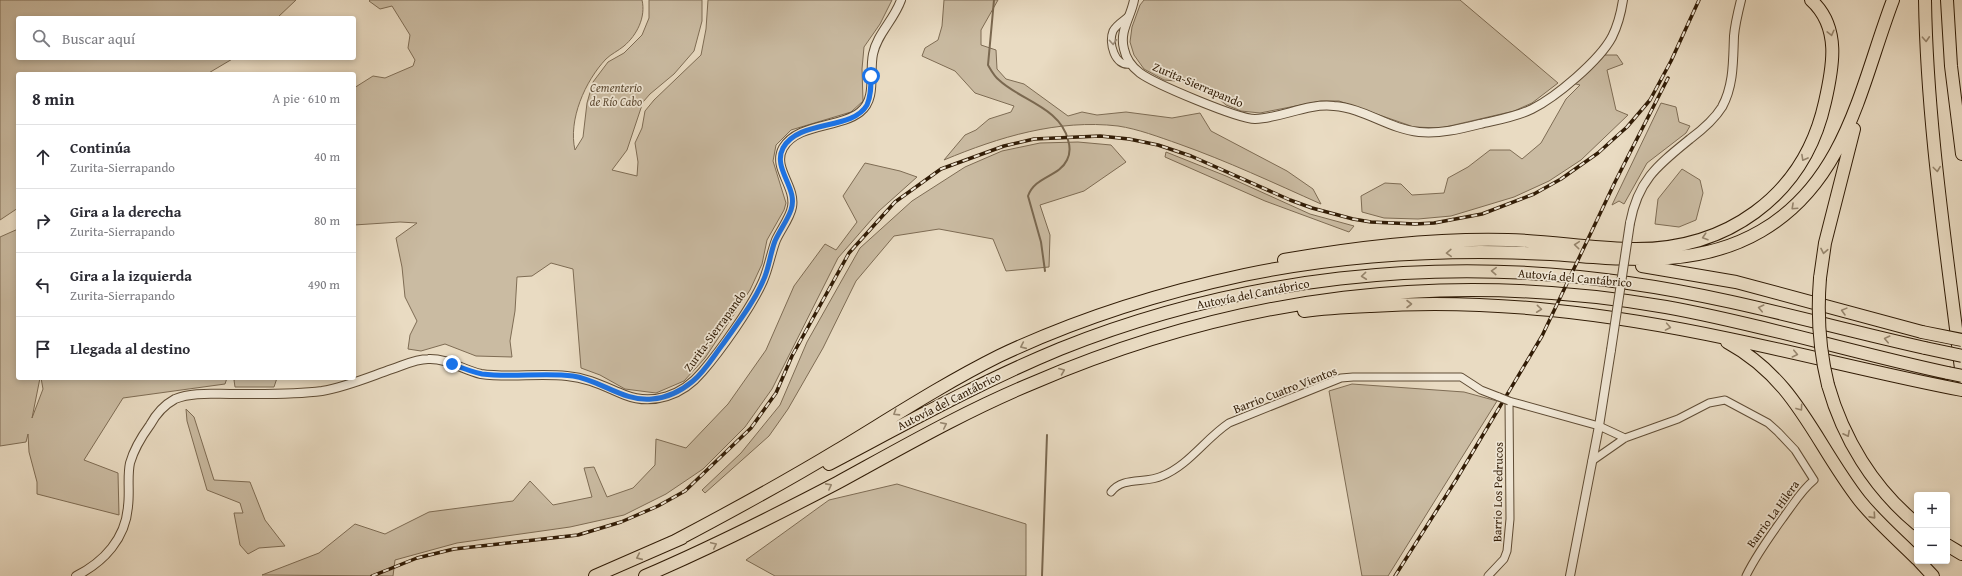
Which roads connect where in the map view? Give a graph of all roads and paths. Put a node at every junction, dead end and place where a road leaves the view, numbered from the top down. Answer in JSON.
{"nodes":[{"id":1,"x":901,"y":0,"type":"edge"},
{"id":2,"x":1134,"y":0,"type":"edge"},
{"id":3,"x":1623,"y":0,"type":"edge"},
{"id":4,"x":1740,"y":0,"type":"edge"},
{"id":5,"x":1811,"y":0,"type":"edge"},
{"id":6,"x":1925,"y":0,"type":"edge"},
{"id":7,"x":1948,"y":0,"type":"edge"},
{"id":8,"x":1891,"y":5,"type":"edge"},
{"id":9,"x":1962,"y":96,"type":"edge"},
{"id":10,"x":1962,"y":154,"type":"edge"},
{"id":11,"x":1585,"y":257,"type":"junction"},
{"id":12,"x":1691,"y":332,"type":"junction"},
{"id":13,"x":1041,"y":338,"type":"junction"},
{"id":14,"x":1962,"y":340,"type":"edge"},
{"id":15,"x":1962,"y":356,"type":"edge"},
{"id":16,"x":1083,"y":362,"type":"junction"},
{"id":17,"x":1962,"y":377,"type":"edge"},
{"id":18,"x":1962,"y":390,"type":"edge"},
{"id":19,"x":1509,"y":401,"type":"junction"},
{"id":20,"x":1599,"y":426,"type":"junction"},
{"id":21,"x":1625,"y":438,"type":"junction"},
{"id":22,"x":1592,"y":460,"type":"junction"},
{"id":23,"x":1110,"y":492,"type":"dead end"},
{"id":24,"x":1914,"y":521,"type":"edge"},
{"id":25,"x":675,"y":541,"type":"junction"},
{"id":26,"x":1950,"y":547,"type":"edge"},
{"id":27,"x":1962,"y":554,"type":"edge"},
{"id":28,"x":1914,"y":556,"type":"edge"},
{"id":29,"x":1922,"y":564,"type":"edge"},
{"id":30,"x":76,"y":576,"type":"edge"},
{"id":31,"x":595,"y":576,"type":"edge"},
{"id":32,"x":645,"y":576,"type":"edge"},
{"id":33,"x":1488,"y":576,"type":"edge"},
{"id":34,"x":1570,"y":576,"type":"edge"},
{"id":35,"x":1746,"y":576,"type":"edge"},
{"id":36,"x":1933,"y":576,"type":"edge"}],
"edges":[{"from":1,"to":30,"type":"street","name":"Zurita-Sierrapando"},
{"from":2,"to":3,"type":"street","name":"Zurita-Sierrapando"},
{"from":4,"to":20,"type":"street","bridge":true},
{"from":5,"to":13,"type":"highway","one_way":true},
{"from":6,"to":17,"type":"highway","one_way":true},
{"from":7,"to":9,"type":"highway"},
{"from":7,"to":10,"type":"highway"},
{"from":8,"to":11,"type":"highway","one_way":true},
{"from":8,"to":24,"type":"highway","one_way":true,"bridge":true},
{"from":11,"to":13,"type":"highway","one_way":true},
{"from":14,"to":11,"type":"highway","one_way":true,"bridge":true},
{"from":16,"to":12,"type":"highway","one_way":true},
{"from":12,"to":18,"type":"highway","one_way":true},
{"from":12,"to":28,"type":"highway","one_way":true},
{"from":13,"to":25,"type":"highway","one_way":true},
{"from":15,"to":25,"type":"highway","name":"Autovía del Cantábrico","one_way":true,"bridge":true},
{"from":16,"to":17,"type":"highway","name":"Autovía del Cantábrico","bridge":true},
{"from":32,"to":16,"type":"highway","name":"Autovía del Cantábrico","one_way":true},
{"from":19,"to":20,"type":"street"},
{"from":19,"to":23,"type":"street","name":"Barrio Cuatro Vientos","bridge":true},
{"from":19,"to":33,"type":"street","name":"Barrio Los Pedrucos"},
{"from":20,"to":21,"type":"street"},
{"from":20,"to":22,"type":"street"},
{"from":21,"to":22,"type":"street","name":"Barrio La Hilera"},
{"from":21,"to":35,"type":"street","name":"Barrio La Hilera"},
{"from":22,"to":34,"type":"street"},
{"from":25,"to":31,"type":"highway","name":"Autovía del Cantábrico","one_way":true},
{"from":26,"to":27,"type":"highway"},
{"from":29,"to":36,"type":"highway"}]}
